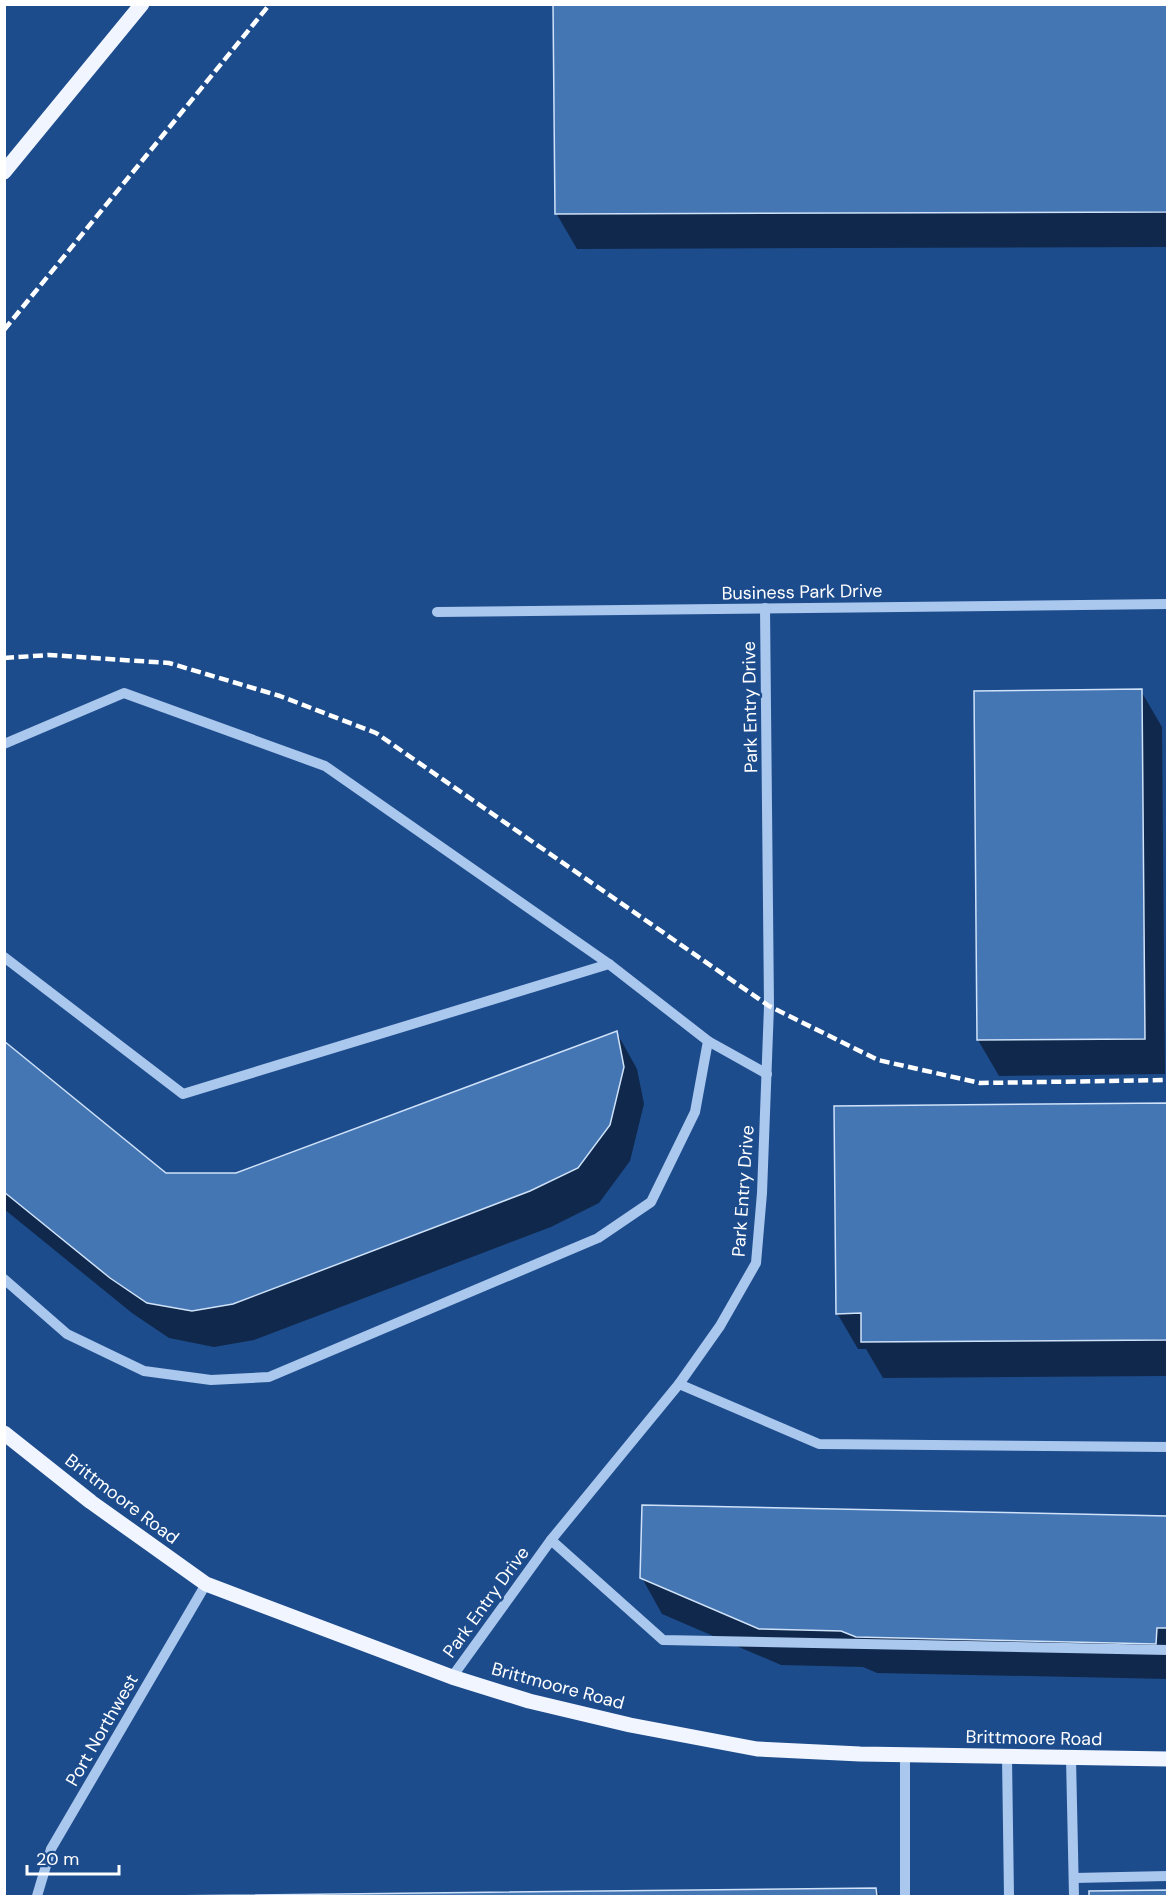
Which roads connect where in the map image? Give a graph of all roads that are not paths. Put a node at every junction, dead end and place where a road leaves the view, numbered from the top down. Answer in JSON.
{"nodes":[{"id":1,"x":142,"y":4,"type":"edge"},
{"id":2,"x":4,"y":172,"type":"edge"},
{"id":3,"x":1167,"y":604,"type":"edge"},
{"id":4,"x":765,"y":608,"type":"junction"},
{"id":5,"x":437,"y":612,"type":"dead end"},
{"id":6,"x":4,"y":744,"type":"edge"},
{"id":7,"x":4,"y":957,"type":"edge"},
{"id":8,"x":609,"y":964,"type":"junction"},
{"id":9,"x":708,"y":1041,"type":"junction"},
{"id":10,"x":767,"y":1074,"type":"junction"},
{"id":11,"x":4,"y":1279,"type":"edge"},
{"id":12,"x":679,"y":1384,"type":"junction"},
{"id":13,"x":4,"y":1433,"type":"edge"},
{"id":14,"x":1167,"y":1447,"type":"edge"},
{"id":15,"x":551,"y":1540,"type":"junction"},
{"id":16,"x":206,"y":1584,"type":"junction"},
{"id":17,"x":1167,"y":1650,"type":"edge"},
{"id":18,"x":452,"y":1677,"type":"junction"},
{"id":19,"x":905,"y":1755,"type":"junction"},
{"id":20,"x":1007,"y":1757,"type":"junction"},
{"id":21,"x":1071,"y":1758,"type":"junction"},
{"id":22,"x":1167,"y":1759,"type":"edge"},
{"id":23,"x":1167,"y":1876,"type":"edge"},
{"id":24,"x":1074,"y":1878,"type":"junction"},
{"id":25,"x":37,"y":1896,"type":"edge"},
{"id":26,"x":905,"y":1896,"type":"edge"},
{"id":27,"x":1009,"y":1896,"type":"edge"},
{"id":28,"x":1074,"y":1896,"type":"edge"}],
"edges":[{"from":1,"to":2,"type":"main road"},
{"from":3,"to":4,"type":"street","name":"Business Park Drive"},
{"from":4,"to":5,"type":"street","name":"Business Park Drive"},
{"from":4,"to":10,"type":"street","name":"Park Entry Drive"},
{"from":6,"to":8,"type":"street"},
{"from":7,"to":8,"type":"street"},
{"from":8,"to":9,"type":"street"},
{"from":9,"to":10,"type":"street"},
{"from":9,"to":11,"type":"street"},
{"from":10,"to":12,"type":"street","name":"Park Entry Drive"},
{"from":12,"to":14,"type":"street"},
{"from":12,"to":15,"type":"street","name":"Park Entry Drive"},
{"from":13,"to":16,"type":"main road","name":"Brittmoore Road"},
{"from":15,"to":17,"type":"street"},
{"from":15,"to":18,"type":"street","name":"Park Entry Drive"},
{"from":16,"to":18,"type":"main road","name":"Brittmoore Road"},
{"from":16,"to":25,"type":"street","name":"Port Northwest"},
{"from":18,"to":19,"type":"main road","name":"Brittmoore Road"},
{"from":19,"to":20,"type":"main road","name":"Brittmoore Road"},
{"from":19,"to":26,"type":"street"},
{"from":20,"to":21,"type":"main road","name":"Brittmoore Road"},
{"from":20,"to":27,"type":"street"},
{"from":21,"to":22,"type":"main road","name":"Brittmoore Road"},
{"from":21,"to":24,"type":"street"},
{"from":23,"to":24,"type":"street"},
{"from":24,"to":28,"type":"street"}]}
